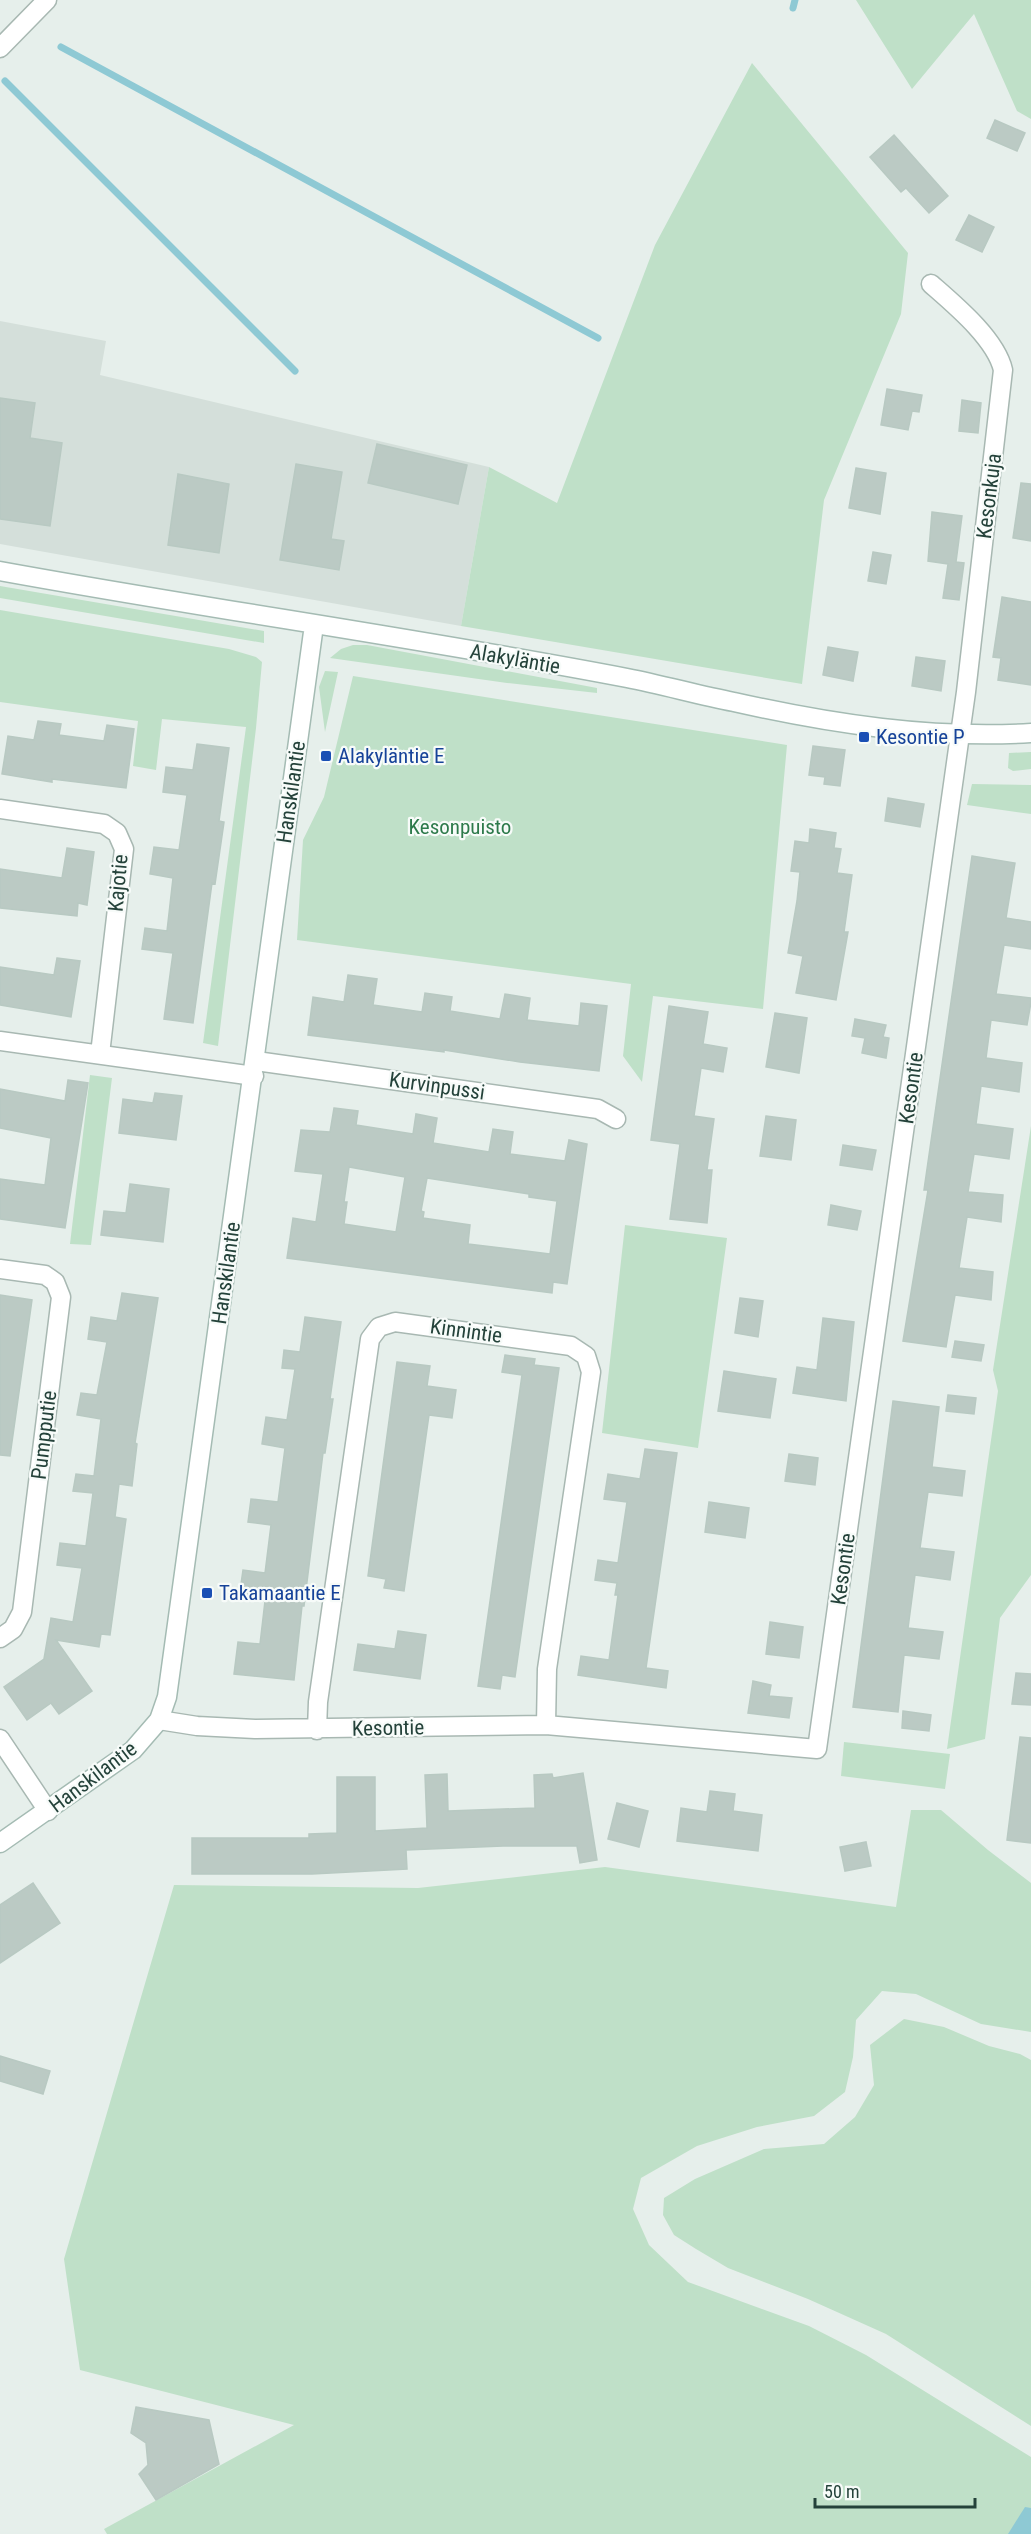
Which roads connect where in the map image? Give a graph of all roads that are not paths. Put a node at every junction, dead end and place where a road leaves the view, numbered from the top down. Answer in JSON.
{"nodes":[{"id":1,"x":47,"y":0,"type":"edge"},
{"id":2,"x":0,"y":48,"type":"edge"},
{"id":3,"x":931,"y":284,"type":"dead end"},
{"id":4,"x":0,"y":571,"type":"edge"},
{"id":5,"x":314,"y":625,"type":"junction"},
{"id":6,"x":1031,"y":733,"type":"edge"},
{"id":7,"x":959,"y":735,"type":"junction"},
{"id":8,"x":0,"y":809,"type":"edge"},
{"id":9,"x":0,"y":1041,"type":"edge"},
{"id":10,"x":100,"y":1054,"type":"junction"},
{"id":11,"x":255,"y":1069,"type":"junction"},
{"id":12,"x":616,"y":1119,"type":"dead end"},
{"id":13,"x":0,"y":1269,"type":"edge"},
{"id":14,"x":0,"y":1638,"type":"edge"},
{"id":15,"x":159,"y":1720,"type":"junction"},
{"id":16,"x":546,"y":1725,"type":"junction"},
{"id":17,"x":317,"y":1730,"type":"junction"},
{"id":18,"x":0,"y":1739,"type":"edge"},
{"id":19,"x":48,"y":1811,"type":"junction"},
{"id":20,"x":0,"y":1843,"type":"edge"}],
"edges":[{"from":1,"to":2,"type":"street"},
{"from":3,"to":7,"type":"street","name":"Kesonkuja"},
{"from":4,"to":5,"type":"street","name":"Alakyläntie"},
{"from":5,"to":7,"type":"street","name":"Alakyläntie"},
{"from":5,"to":11,"type":"street","name":"Hanskilantie"},
{"from":6,"to":7,"type":"street","name":"Alakyläntie"},
{"from":7,"to":16,"type":"street","name":"Kesontie"},
{"from":8,"to":10,"type":"street","name":"Kajotie"},
{"from":9,"to":10,"type":"street"},
{"from":10,"to":11,"type":"street"},
{"from":11,"to":12,"type":"street","name":"Kurvinpussi"},
{"from":11,"to":15,"type":"street","name":"Hanskilantie"},
{"from":13,"to":14,"type":"street","name":"Pumpputie"},
{"from":15,"to":17,"type":"street","name":"Kesontie"},
{"from":15,"to":19,"type":"street","name":"Hanskilantie"},
{"from":16,"to":17,"type":"street","name":"Kesontie"},
{"from":16,"to":17,"type":"street","name":"Kinnintie"},
{"from":18,"to":19,"type":"street"},
{"from":19,"to":20,"type":"street","name":"Hanskilantie"}]}
